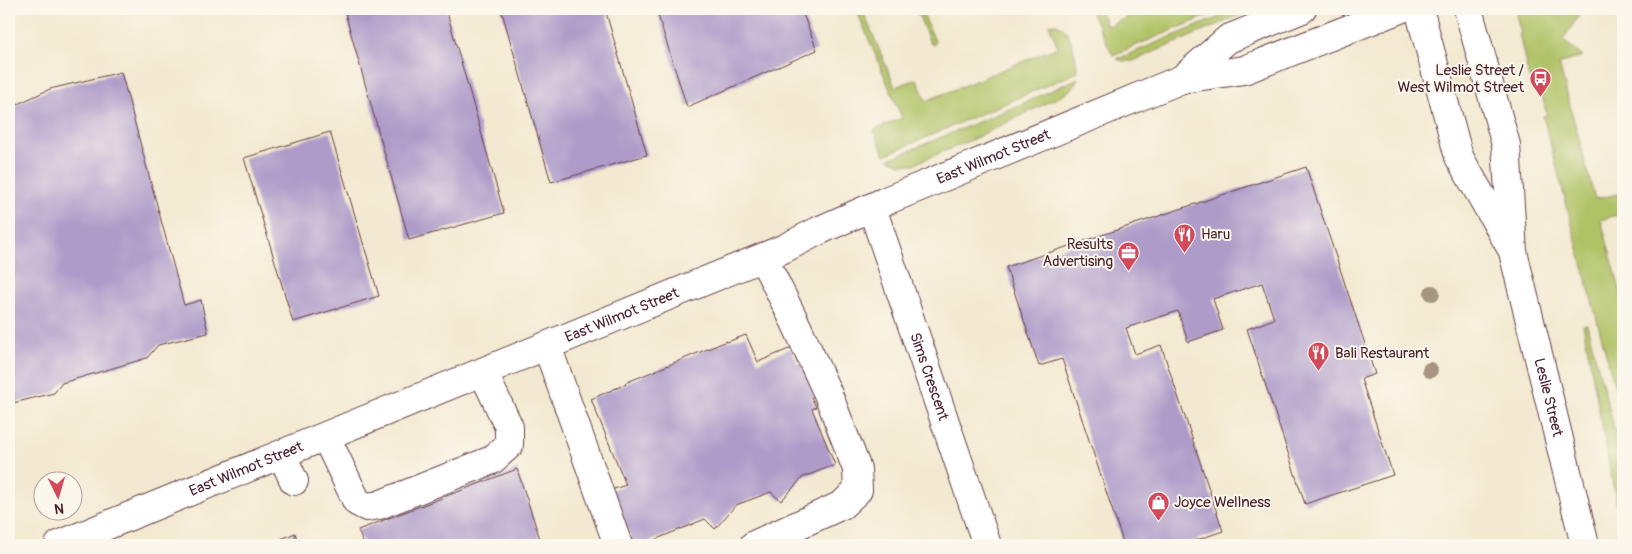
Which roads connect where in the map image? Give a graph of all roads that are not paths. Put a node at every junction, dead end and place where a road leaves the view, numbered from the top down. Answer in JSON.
{"nodes":[{"id":1,"x":1302,"y":9,"type":"edge"},
{"id":2,"x":1400,"y":9,"type":"edge"},
{"id":3,"x":1419,"y":9,"type":"edge"},
{"id":4,"x":1468,"y":9,"type":"edge"},
{"id":5,"x":1182,"y":79,"type":"junction"},
{"id":6,"x":872,"y":208,"type":"junction"},
{"id":7,"x":1513,"y":252,"type":"junction"},
{"id":8,"x":762,"y":258,"type":"junction"},
{"id":9,"x":547,"y":346,"type":"junction"},
{"id":10,"x":484,"y":372,"type":"junction"},
{"id":11,"x":326,"y":437,"type":"junction"},
{"id":12,"x":282,"y":455,"type":"junction"},
{"id":13,"x":294,"y":481,"type":"dead end"},
{"id":14,"x":1586,"y":544,"type":"edge"},
{"id":15,"x":59,"y":545,"type":"edge"},
{"id":16,"x":618,"y":545,"type":"edge"},
{"id":17,"x":754,"y":545,"type":"edge"},
{"id":18,"x":987,"y":545,"type":"edge"}],
"edges":[{"from":1,"to":5,"type":"street","name":"East Wilmot Street"},
{"from":2,"to":5,"type":"street","name":"East Wilmot Street"},
{"from":3,"to":7,"type":"street","name":"Leslie Street"},
{"from":4,"to":7,"type":"street","name":"Leslie Street"},
{"from":5,"to":6,"type":"street","name":"East Wilmot Street"},
{"from":6,"to":8,"type":"street","name":"East Wilmot Street"},
{"from":6,"to":18,"type":"street","name":"Sims Crescent"},
{"from":7,"to":14,"type":"street","name":"Leslie Street"},
{"from":8,"to":9,"type":"street","name":"East Wilmot Street"},
{"from":8,"to":17,"type":"street"},
{"from":9,"to":10,"type":"street","name":"East Wilmot Street"},
{"from":9,"to":16,"type":"street"},
{"from":10,"to":11,"type":"street","name":"East Wilmot Street"},
{"from":10,"to":11,"type":"street"},
{"from":11,"to":12,"type":"street","name":"East Wilmot Street"},
{"from":12,"to":13,"type":"street"},
{"from":12,"to":15,"type":"street","name":"East Wilmot Street"}]}
